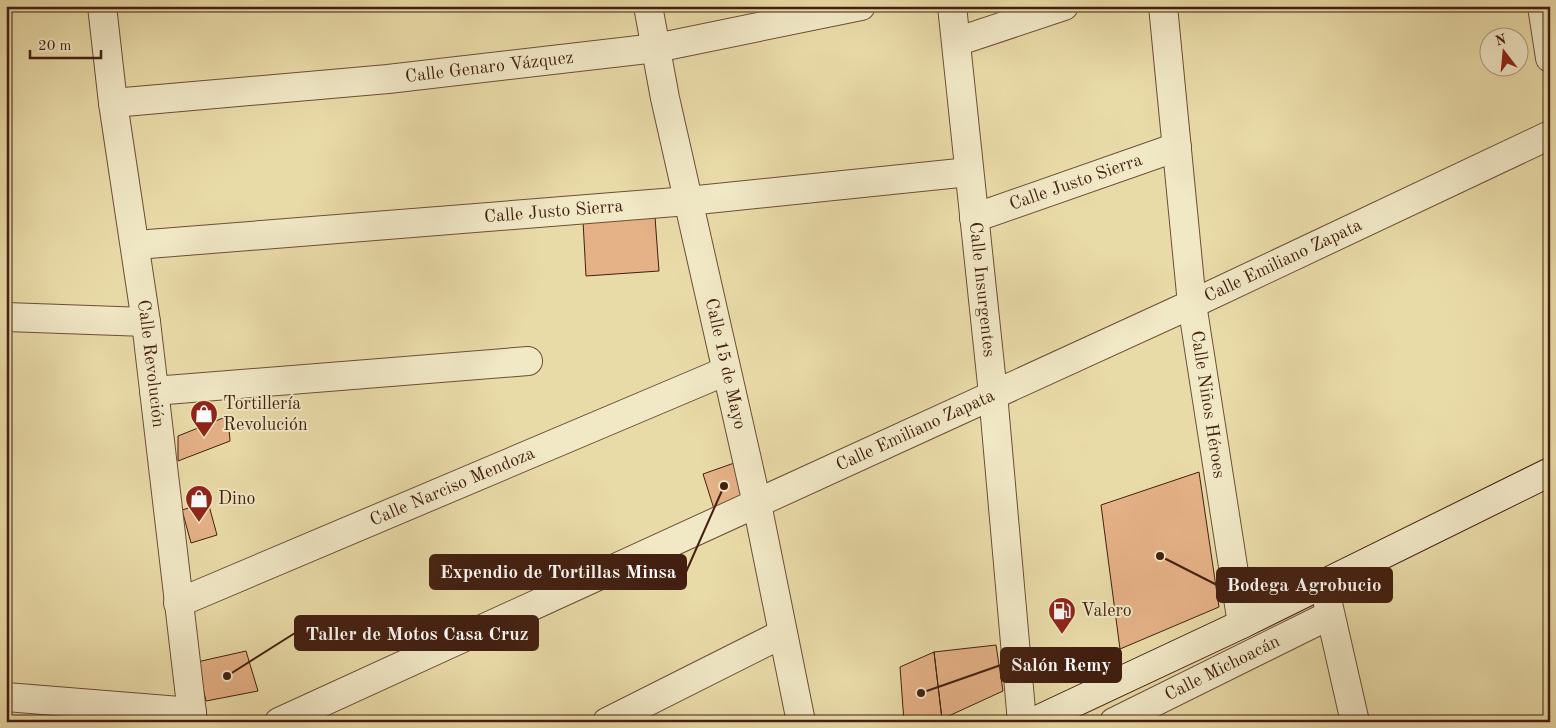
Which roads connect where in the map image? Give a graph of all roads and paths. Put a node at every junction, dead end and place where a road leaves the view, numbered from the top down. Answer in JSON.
{"nodes":[{"id":1,"x":102,"y":6,"type":"edge"},
{"id":2,"x":648,"y":6,"type":"edge"},
{"id":3,"x":861,"y":6,"type":"edge"},
{"id":4,"x":952,"y":6,"type":"edge"},
{"id":5,"x":1064,"y":6,"type":"edge"},
{"id":6,"x":1164,"y":6,"type":"edge"},
{"id":7,"x":1542,"y":6,"type":"edge"},
{"id":8,"x":956,"y":42,"type":"junction"},
{"id":9,"x":656,"y":48,"type":"junction"},
{"id":10,"x":1550,"y":58,"type":"edge"},
{"id":11,"x":113,"y":103,"type":"junction"},
{"id":12,"x":1550,"y":136,"type":"edge"},
{"id":13,"x":1177,"y":147,"type":"junction"},
{"id":14,"x":969,"y":172,"type":"junction"},
{"id":15,"x":688,"y":201,"type":"junction"},
{"id":16,"x":974,"y":218,"type":"junction"},
{"id":17,"x":136,"y":245,"type":"junction"},
{"id":18,"x":1192,"y":304,"type":"junction"},
{"id":19,"x":6,"y":317,"type":"edge"},
{"id":20,"x":146,"y":322,"type":"junction"},
{"id":21,"x":528,"y":361,"type":"dead end"},
{"id":22,"x":726,"y":370,"type":"junction"},
{"id":23,"x":154,"y":391,"type":"junction"},
{"id":24,"x":993,"y":394,"type":"junction"},
{"id":25,"x":1550,"y":472,"type":"edge"},
{"id":26,"x":757,"y":504,"type":"junction"},
{"id":27,"x":1323,"y":583,"type":"junction"},
{"id":28,"x":178,"y":603,"type":"junction"},
{"id":29,"x":1330,"y":616,"type":"junction"},
{"id":30,"x":1242,"y":624,"type":"junction"},
{"id":31,"x":782,"y":634,"type":"junction"},
{"id":32,"x":6,"y":697,"type":"edge"},
{"id":33,"x":192,"y":717,"type":"edge"},
{"id":34,"x":279,"y":722,"type":"edge"},
{"id":35,"x":607,"y":722,"type":"edge"},
{"id":36,"x":801,"y":722,"type":"edge"},
{"id":37,"x":1022,"y":722,"type":"edge"},
{"id":38,"x":1032,"y":722,"type":"edge"},
{"id":39,"x":1114,"y":722,"type":"edge"},
{"id":40,"x":1355,"y":722,"type":"edge"}],
"edges":[{"from":1,"to":11,"type":"street","name":"Calle Revolución"},
{"from":2,"to":9,"type":"street","name":"Calle 15 de Mayo"},
{"from":3,"to":9,"type":"street","name":"Calle Genaro Vázquez"},
{"from":4,"to":8,"type":"street","name":"Calle Insurgentes"},
{"from":5,"to":8,"type":"street"},
{"from":6,"to":13,"type":"street","name":"Calle Niños Héroes"},
{"from":7,"to":10,"type":"street"},
{"from":8,"to":14,"type":"street","name":"Calle Insurgentes"},
{"from":9,"to":11,"type":"street","name":"Calle Genaro Vázquez"},
{"from":9,"to":15,"type":"street","name":"Calle 15 de Mayo"},
{"from":11,"to":17,"type":"street","name":"Calle Revolución"},
{"from":12,"to":18,"type":"street","name":"Calle Emiliano Zapata"},
{"from":13,"to":16,"type":"street","name":"Calle Justo Sierra"},
{"from":13,"to":18,"type":"street","name":"Calle Niños Héroes"},
{"from":14,"to":15,"type":"street","name":"Calle Justo Sierra"},
{"from":14,"to":16,"type":"street","name":"Calle Insurgentes"},
{"from":15,"to":17,"type":"street","name":"Calle Justo Sierra"},
{"from":15,"to":22,"type":"street","name":"Calle 15 de Mayo"},
{"from":16,"to":24,"type":"street","name":"Calle Insurgentes"},
{"from":17,"to":20,"type":"street","name":"Calle Revolución"},
{"from":18,"to":24,"type":"street","name":"Calle Emiliano Zapata"},
{"from":18,"to":30,"type":"street","name":"Calle Niños Héroes"},
{"from":19,"to":20,"type":"street"},
{"from":20,"to":23,"type":"street","name":"Calle Revolución"},
{"from":21,"to":23,"type":"street"},
{"from":22,"to":26,"type":"street","name":"Calle 15 de Mayo"},
{"from":22,"to":28,"type":"street","name":"Calle Narciso Mendoza"},
{"from":23,"to":28,"type":"street","name":"Calle Revolución"},
{"from":24,"to":26,"type":"street","name":"Calle Emiliano Zapata"},
{"from":24,"to":37,"type":"street","name":"Calle Insurgentes"},
{"from":25,"to":27,"type":"street"},
{"from":26,"to":31,"type":"street","name":"Calle 15 de Mayo"},
{"from":26,"to":34,"type":"street","name":"Calle Emiliano Zapata"},
{"from":27,"to":29,"type":"street"},
{"from":27,"to":30,"type":"street"},
{"from":28,"to":33,"type":"street","name":"Calle Revolución"},
{"from":29,"to":39,"type":"street","name":"Calle Michoacán"},
{"from":29,"to":40,"type":"street"},
{"from":30,"to":38,"type":"street"},
{"from":31,"to":35,"type":"street"},
{"from":31,"to":36,"type":"street","name":"Calle 15 de Mayo"},
{"from":32,"to":33,"type":"street"}]}
